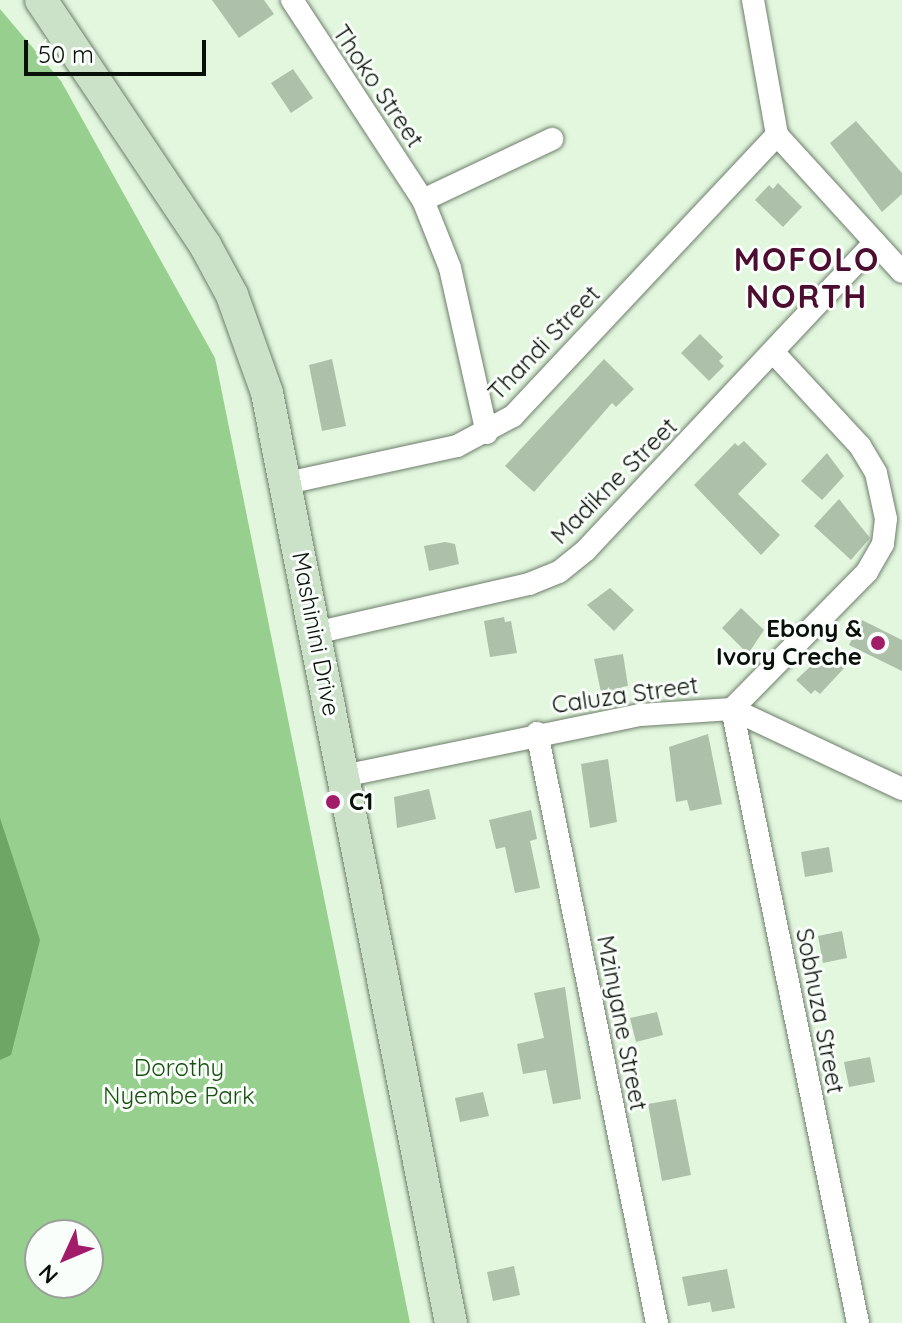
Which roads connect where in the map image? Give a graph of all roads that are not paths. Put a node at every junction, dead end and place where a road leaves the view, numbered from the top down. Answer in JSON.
{"nodes":[{"id":1,"x":41,"y":0,"type":"edge"},
{"id":2,"x":292,"y":0,"type":"edge"},
{"id":3,"x":753,"y":0,"type":"edge"},
{"id":4,"x":777,"y":135,"type":"junction"},
{"id":5,"x":552,"y":139,"type":"dead end"},
{"id":6,"x":423,"y":200,"type":"junction"},
{"id":7,"x":875,"y":242,"type":"junction"},
{"id":8,"x":902,"y":272,"type":"edge"},
{"id":9,"x":774,"y":353,"type":"junction"},
{"id":10,"x":487,"y":433,"type":"junction"},
{"id":11,"x":287,"y":483,"type":"junction"},
{"id":12,"x":315,"y":633,"type":"junction"},
{"id":13,"x":732,"y":709,"type":"junction"},
{"id":14,"x":537,"y":733,"type":"junction"},
{"id":15,"x":343,"y":776,"type":"junction"},
{"id":16,"x":902,"y":789,"type":"edge"},
{"id":17,"x":451,"y":1323,"type":"edge"},
{"id":18,"x":657,"y":1323,"type":"edge"},
{"id":19,"x":858,"y":1323,"type":"edge"}],
"edges":[{"from":1,"to":11,"type":"street","name":"Mashinini Drive"},
{"from":2,"to":6,"type":"street","name":"Thoko Street"},
{"from":3,"to":4,"type":"street"},
{"from":4,"to":7,"type":"street"},
{"from":4,"to":10,"type":"street","name":"Thandi Street"},
{"from":5,"to":6,"type":"street"},
{"from":6,"to":10,"type":"street","name":"Thoko Street"},
{"from":7,"to":8,"type":"street"},
{"from":7,"to":9,"type":"street","name":"Madikne Street"},
{"from":9,"to":12,"type":"street","name":"Madikne Street"},
{"from":9,"to":13,"type":"street"},
{"from":10,"to":11,"type":"street","name":"Thandi Street"},
{"from":11,"to":12,"type":"street","name":"Mashinini Drive"},
{"from":12,"to":15,"type":"street","name":"Mashinini Drive"},
{"from":13,"to":14,"type":"street","name":"Caluza Street"},
{"from":13,"to":16,"type":"street","name":"Caluza Street"},
{"from":13,"to":19,"type":"street","name":"Sobhuza Street"},
{"from":14,"to":15,"type":"street","name":"Caluza Street"},
{"from":14,"to":18,"type":"street","name":"Mzinyane Street"},
{"from":15,"to":17,"type":"street","name":"Mashinini Drive"}]}
